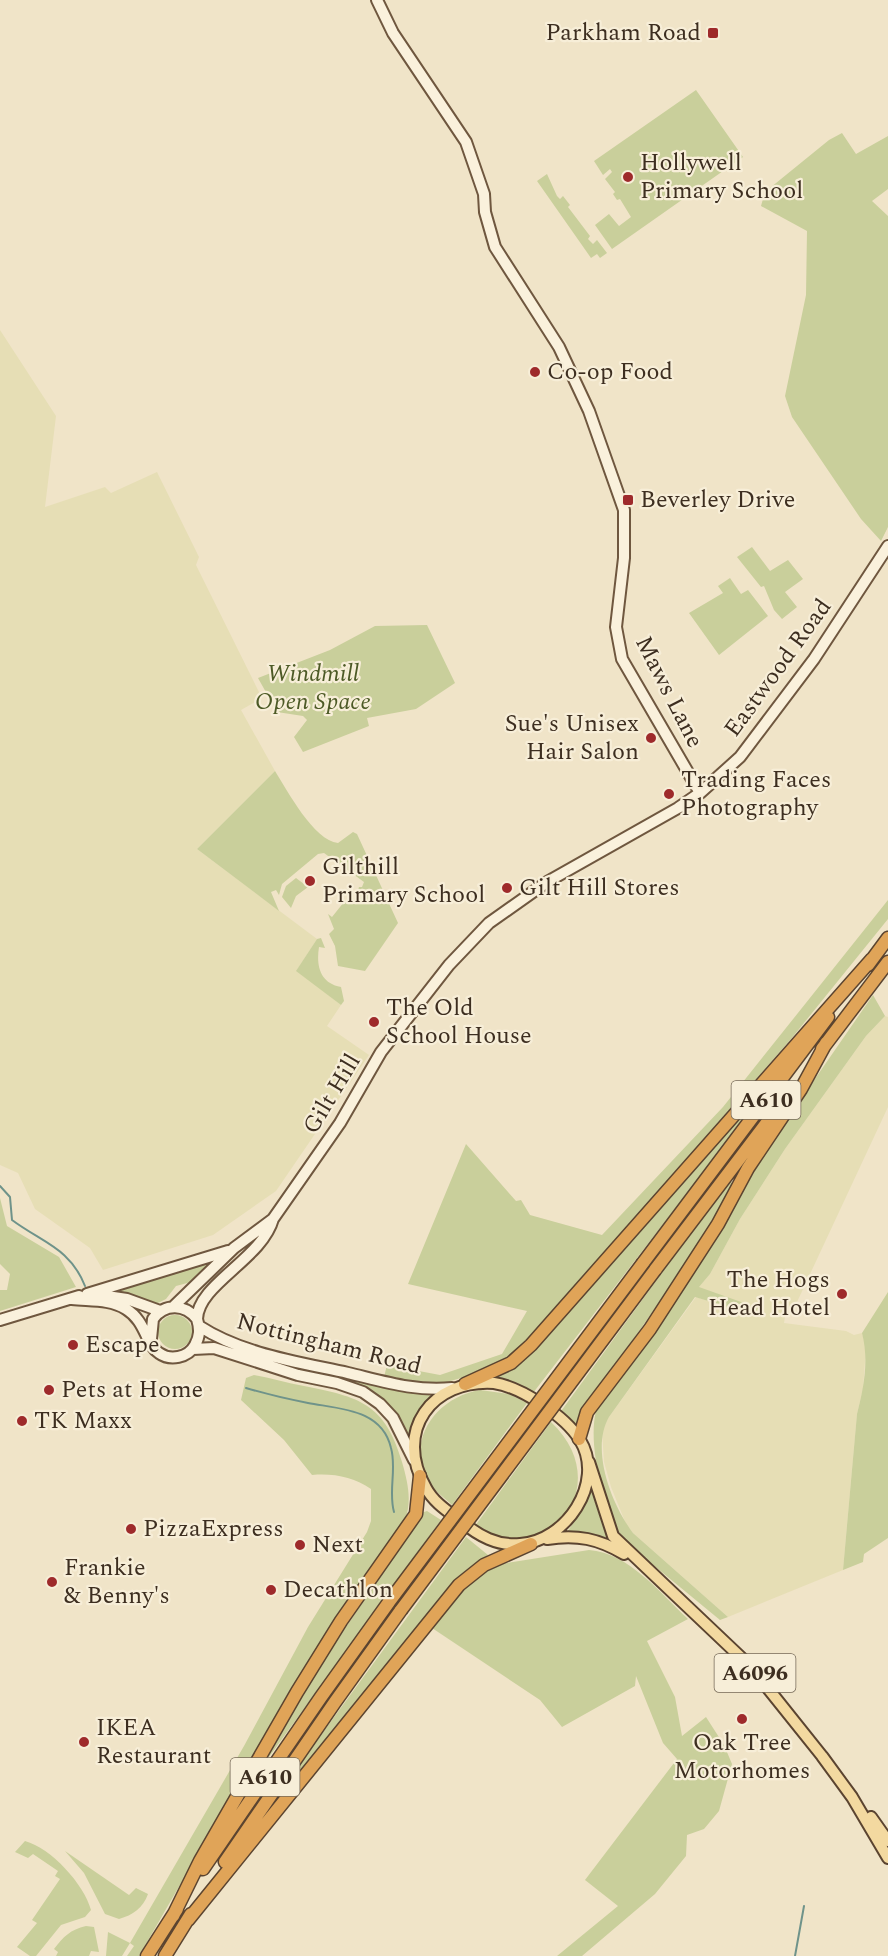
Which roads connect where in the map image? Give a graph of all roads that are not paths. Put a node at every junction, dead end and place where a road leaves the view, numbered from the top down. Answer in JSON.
{"nodes":[{"id":1,"x":377,"y":0,"type":"edge"},
{"id":2,"x":888,"y":546,"type":"edge"},
{"id":3,"x":700,"y":793,"type":"junction"},
{"id":4,"x":888,"y":938,"type":"edge"},
{"id":5,"x":872,"y":959,"type":"junction"},
{"id":6,"x":888,"y":962,"type":"edge"},
{"id":7,"x":428,"y":991,"type":"joint"},
{"id":8,"x":826,"y":1043,"type":"junction"},
{"id":9,"x":273,"y":1219,"type":"junction"},
{"id":10,"x":234,"y":1248,"type":"junction"},
{"id":11,"x":87,"y":1294,"type":"junction"},
{"id":12,"x":72,"y":1299,"type":"junction"},
{"id":13,"x":172,"y":1307,"type":"junction"},
{"id":14,"x":160,"y":1311,"type":"junction"},
{"id":15,"x":0,"y":1320,"type":"edge"},
{"id":16,"x":198,"y":1322,"type":"junction"},
{"id":17,"x":151,"y":1339,"type":"junction"},
{"id":18,"x":193,"y":1349,"type":"junction"},
{"id":19,"x":465,"y":1384,"type":"junction"},
{"id":20,"x":452,"y":1388,"type":"junction"},
{"id":21,"x":579,"y":1439,"type":"junction"},
{"id":22,"x":584,"y":1454,"type":"junction"},
{"id":23,"x":415,"y":1460,"type":"junction"},
{"id":24,"x":420,"y":1476,"type":"junction"},
{"id":25,"x":535,"y":1542,"type":"junction"},
{"id":26,"x":642,"y":1564,"type":"junction"},
{"id":27,"x":852,"y":1797,"type":"junction"},
{"id":28,"x":888,"y":1841,"type":"edge"},
{"id":29,"x":888,"y":1858,"type":"edge"},
{"id":30,"x":173,"y":1916,"type":"junction"},
{"id":31,"x":188,"y":1920,"type":"junction"},
{"id":32,"x":147,"y":1956,"type":"edge"},
{"id":33,"x":165,"y":1956,"type":"edge"}],
"edges":[{"from":1,"to":3,"type":"street","name":"Maws Lane"},
{"from":2,"to":3,"type":"street","name":"Eastwood Road"},
{"from":3,"to":7,"type":"street","name":"Eastwood Road"},
{"from":4,"to":5,"type":"highway","number":"A610"},
{"from":5,"to":19,"type":"highway"},
{"from":5,"to":30,"type":"highway","number":"A610","bridge":true},
{"from":6,"to":8,"type":"highway","number":"A610"},
{"from":7,"to":9,"type":"street","name":"Gilt Hill"},
{"from":8,"to":21,"type":"highway"},
{"from":8,"to":31,"type":"highway","number":"A610","bridge":true},
{"from":9,"to":10,"type":"street","name":"Gilt Hill"},
{"from":9,"to":16,"type":"street","name":"Gilt Hill"},
{"from":10,"to":11,"type":"street"},
{"from":10,"to":13,"type":"street","name":"Gilt Hill"},
{"from":11,"to":12,"type":"street","name":"Nottingham Road"},
{"from":11,"to":14,"type":"street","name":"Nottingham Road"},
{"from":12,"to":15,"type":"street","name":"Nottingham Road"},
{"from":12,"to":17,"type":"street","name":"Nottingham Road"},
{"from":13,"to":14,"type":"street"},
{"from":13,"to":16,"type":"street","name":"Nottingham Road"},
{"from":14,"to":17,"type":"street"},
{"from":16,"to":18,"type":"street","name":"Nottingham Road"},
{"from":16,"to":20,"type":"street","name":"Nottingham Road"},
{"from":17,"to":18,"type":"street","name":"Nottingham Road"},
{"from":18,"to":23,"type":"street","name":"Nottingham Road"},
{"from":19,"to":20,"type":"main road"},
{"from":19,"to":21,"type":"main road"},
{"from":20,"to":23,"type":"main road"},
{"from":21,"to":22,"type":"main road"},
{"from":22,"to":25,"type":"main road"},
{"from":22,"to":26,"type":"main road","number":"A6096"},
{"from":23,"to":24,"type":"main road"},
{"from":24,"to":25,"type":"main road"},
{"from":24,"to":30,"type":"highway"},
{"from":25,"to":26,"type":"main road","number":"A6096"},
{"from":25,"to":31,"type":"highway"},
{"from":26,"to":27,"type":"main road","number":"A6096"},
{"from":27,"to":28,"type":"main road","number":"A6096"},
{"from":27,"to":29,"type":"main road","number":"A6096"},
{"from":30,"to":32,"type":"highway","number":"A610"},
{"from":31,"to":33,"type":"highway","number":"A610"}]}
